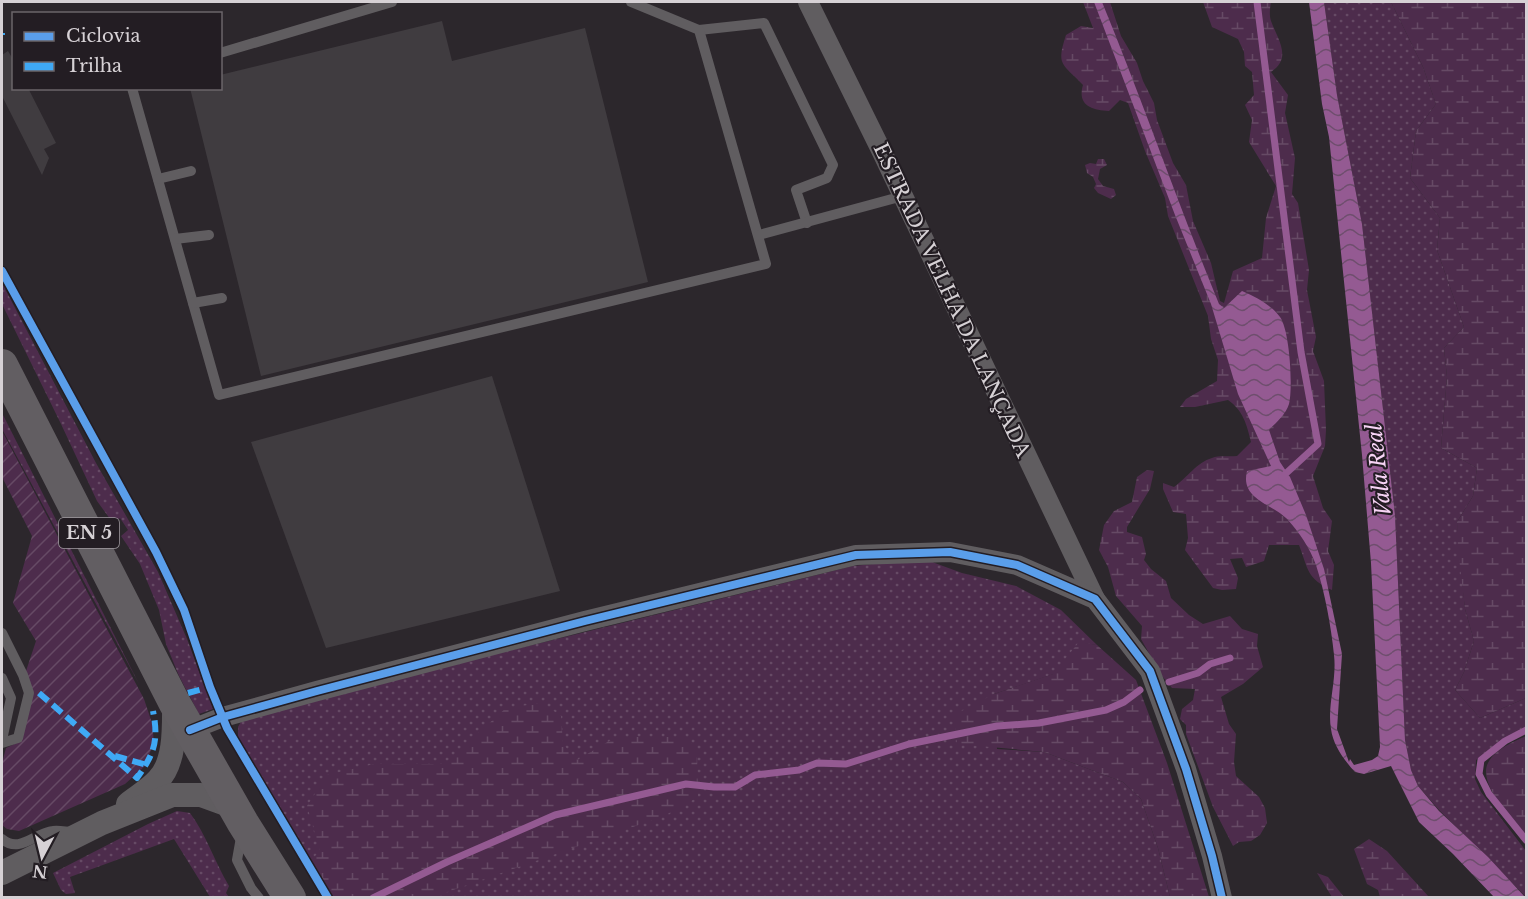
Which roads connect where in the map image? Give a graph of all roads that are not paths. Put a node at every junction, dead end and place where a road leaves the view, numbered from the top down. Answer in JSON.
{"nodes":[{"id":1,"x":392,"y":2,"type":"edge"},
{"id":2,"x":632,"y":2,"type":"edge"},
{"id":3,"x":808,"y":2,"type":"edge"},
{"id":4,"x":699,"y":30,"type":"junction"},
{"id":5,"x":222,"y":52,"type":"edge"},
{"id":6,"x":133,"y":90,"type":"edge"},
{"id":7,"x":191,"y":171,"type":"dead end"},
{"id":8,"x":158,"y":178,"type":"junction"},
{"id":9,"x":903,"y":196,"type":"junction"},
{"id":10,"x":807,"y":223,"type":"junction"},
{"id":11,"x":209,"y":235,"type":"dead end"},
{"id":12,"x":759,"y":235,"type":"junction"},
{"id":13,"x":175,"y":239,"type":"junction"},
{"id":14,"x":222,"y":298,"type":"dead end"},
{"id":15,"x":193,"y":303,"type":"junction"},
{"id":16,"x":2,"y":365,"type":"edge"},
{"id":17,"x":1095,"y":599,"type":"junction"},
{"id":18,"x":2,"y":633,"type":"edge"},
{"id":19,"x":2,"y":678,"type":"edge"},
{"id":20,"x":174,"y":702,"type":"junction"},
{"id":21,"x":190,"y":730,"type":"junction"},
{"id":22,"x":2,"y":742,"type":"edge"},
{"id":23,"x":239,"y":815,"type":"junction"},
{"id":24,"x":92,"y":828,"type":"junction"},
{"id":25,"x":2,"y":838,"type":"edge"},
{"id":26,"x":2,"y":873,"type":"edge"},
{"id":27,"x":259,"y":897,"type":"edge"},
{"id":28,"x":290,"y":897,"type":"edge"},
{"id":29,"x":1222,"y":897,"type":"edge"}],
"edges":[{"from":1,"to":5,"type":"lane"},
{"from":2,"to":4,"type":"lane"},
{"from":3,"to":9,"type":"street","name":"ESTRADA VELHA DA LANÇADA"},
{"from":4,"to":10,"type":"lane"},
{"from":4,"to":12,"type":"lane"},
{"from":6,"to":8,"type":"lane"},
{"from":7,"to":8,"type":"lane"},
{"from":8,"to":13,"type":"lane"},
{"from":9,"to":10,"type":"lane"},
{"from":9,"to":17,"type":"street","name":"ESTRADA VELHA DA LANÇADA"},
{"from":10,"to":12,"type":"lane"},
{"from":11,"to":13,"type":"lane"},
{"from":12,"to":15,"type":"lane"},
{"from":13,"to":15,"type":"lane"},
{"from":14,"to":15,"type":"lane"},
{"from":16,"to":20,"type":"main road","number":"EN 5"},
{"from":17,"to":21,"type":"street"},
{"from":17,"to":29,"type":"street","name":"ESTRADA VELHA DA LANÇADA"},
{"from":18,"to":22,"type":"lane"},
{"from":19,"to":22,"type":"lane"},
{"from":20,"to":21,"type":"main road","number":"EN 5"},
{"from":20,"to":24,"type":"street"},
{"from":21,"to":23,"type":"main road","number":"EN 5"},
{"from":23,"to":24,"type":"street"},
{"from":23,"to":27,"type":"lane"},
{"from":23,"to":28,"type":"main road","number":"EN 5"},
{"from":24,"to":25,"type":"lane"},
{"from":24,"to":26,"type":"street"}]}
